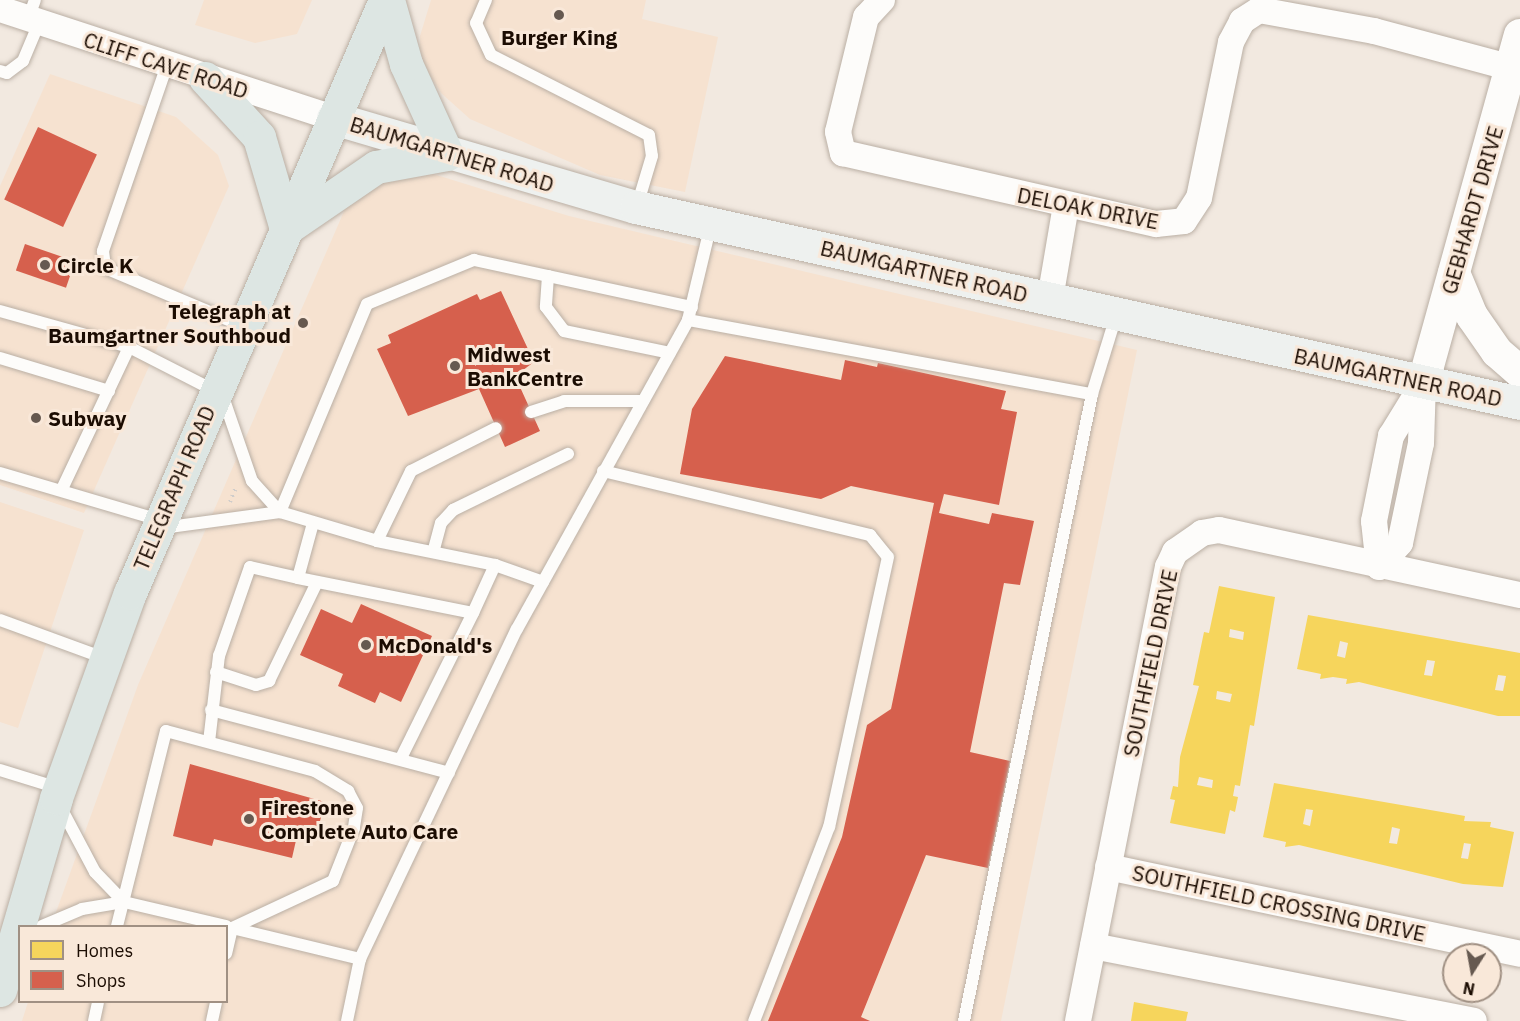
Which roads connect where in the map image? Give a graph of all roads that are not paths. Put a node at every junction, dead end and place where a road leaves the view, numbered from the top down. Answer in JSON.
{"nodes":[{"id":1,"x":387,"y":0,"type":"edge"},
{"id":2,"x":486,"y":0,"type":"edge"},
{"id":3,"x":882,"y":0,"type":"edge"},
{"id":4,"x":0,"y":9,"type":"edge"},
{"id":5,"x":34,"y":14,"type":"edge"},
{"id":6,"x":1520,"y":35,"type":"edge"},
{"id":7,"x":167,"y":65,"type":"junction"},
{"id":8,"x":1516,"y":69,"type":"edge"},
{"id":9,"x":0,"y":71,"type":"edge"},
{"id":10,"x":205,"y":78,"type":"junction"},
{"id":11,"x":333,"y":118,"type":"junction"},
{"id":12,"x":447,"y":154,"type":"junction"},
{"id":13,"x":1066,"y":205,"type":"junction"},
{"id":14,"x":636,"y":207,"type":"junction"},
{"id":15,"x":711,"y":224,"type":"junction"},
{"id":16,"x":286,"y":229,"type":"junction"},
{"id":17,"x":1454,"y":273,"type":"junction"},
{"id":18,"x":548,"y":276,"type":"junction"},
{"id":19,"x":1050,"y":299,"type":"junction"},
{"id":20,"x":692,"y":307,"type":"junction"},
{"id":21,"x":0,"y":311,"type":"edge"},
{"id":22,"x":1117,"y":314,"type":"junction"},
{"id":23,"x":688,"y":320,"type":"junction"},
{"id":24,"x":243,"y":326,"type":"junction"},
{"id":25,"x":129,"y":347,"type":"junction"},
{"id":26,"x":670,"y":353,"type":"junction"},
{"id":27,"x":0,"y":358,"type":"edge"},
{"id":28,"x":1520,"y":372,"type":"edge"},
{"id":29,"x":1423,"y":384,"type":"junction"},
{"id":30,"x":217,"y":386,"type":"junction"},
{"id":31,"x":109,"y":391,"type":"junction"},
{"id":32,"x":1092,"y":394,"type":"junction"},
{"id":33,"x":642,"y":401,"type":"junction"},
{"id":34,"x":1520,"y":404,"type":"edge"},
{"id":35,"x":531,"y":412,"type":"dead end"},
{"id":36,"x":496,"y":428,"type":"dead end"},
{"id":37,"x":568,"y":454,"type":"dead end"},
{"id":38,"x":603,"y":471,"type":"junction"},
{"id":39,"x":0,"y":473,"type":"edge"},
{"id":40,"x":62,"y":489,"type":"junction"},
{"id":41,"x":280,"y":512,"type":"junction"},
{"id":42,"x":313,"y":523,"type":"junction"},
{"id":43,"x":158,"y":524,"type":"junction"},
{"id":44,"x":377,"y":541,"type":"junction"},
{"id":45,"x":434,"y":549,"type":"junction"},
{"id":46,"x":495,"y":565,"type":"junction"},
{"id":47,"x":1379,"y":567,"type":"junction"},
{"id":48,"x":298,"y":578,"type":"junction"},
{"id":49,"x":317,"y":582,"type":"junction"},
{"id":50,"x":543,"y":582,"type":"junction"},
{"id":51,"x":1520,"y":595,"type":"edge"},
{"id":52,"x":473,"y":613,"type":"junction"},
{"id":53,"x":0,"y":620,"type":"edge"},
{"id":54,"x":105,"y":659,"type":"junction"},
{"id":55,"x":216,"y":672,"type":"junction"},
{"id":56,"x":211,"y":710,"type":"junction"},
{"id":57,"x":209,"y":742,"type":"junction"},
{"id":58,"x":401,"y":758,"type":"junction"},
{"id":59,"x":0,"y":770,"type":"edge"},
{"id":60,"x":449,"y":773,"type":"junction"},
{"id":61,"x":58,"y":793,"type":"junction"},
{"id":62,"x":1108,"y":867,"type":"junction"},
{"id":63,"x":124,"y":902,"type":"junction"},
{"id":64,"x":20,"y":925,"type":"edge"},
{"id":65,"x":46,"y":925,"type":"edge"},
{"id":66,"x":118,"y":925,"type":"edge"},
{"id":67,"x":220,"y":925,"type":"edge"},
{"id":68,"x":228,"y":927,"type":"edge"},
{"id":69,"x":16,"y":938,"type":"edge"},
{"id":70,"x":1094,"y":946,"type":"junction"},
{"id":71,"x":1520,"y":954,"type":"edge"},
{"id":72,"x":360,"y":959,"type":"junction"},
{"id":73,"x":0,"y":990,"type":"edge"},
{"id":74,"x":98,"y":1003,"type":"edge"},
{"id":75,"x":216,"y":1003,"type":"edge"},
{"id":76,"x":93,"y":1021,"type":"edge"},
{"id":77,"x":212,"y":1021,"type":"edge"},
{"id":78,"x":347,"y":1021,"type":"edge"},
{"id":79,"x":754,"y":1021,"type":"edge"},
{"id":80,"x":964,"y":1021,"type":"edge"},
{"id":81,"x":1078,"y":1021,"type":"edge"},
{"id":82,"x":1474,"y":1021,"type":"edge"}],
"edges":[{"from":1,"to":11,"type":"main road","name":"TELEGRAPH ROAD"},
{"from":1,"to":12,"type":"main road"},
{"from":2,"to":14,"type":"lane"},
{"from":3,"to":13,"type":"street","name":"DELOAK DRIVE"},
{"from":4,"to":5,"type":"street","name":"CLIFF CAVE ROAD"},
{"from":5,"to":7,"type":"street","name":"CLIFF CAVE ROAD"},
{"from":5,"to":9,"type":"lane"},
{"from":6,"to":8,"type":"street","name":"GEBHARDT DRIVE"},
{"from":7,"to":10,"type":"street","name":"CLIFF CAVE ROAD"},
{"from":7,"to":24,"type":"lane"},
{"from":8,"to":13,"type":"street","name":"DELOAK DRIVE"},
{"from":8,"to":17,"type":"street","name":"GEBHARDT DRIVE"},
{"from":10,"to":11,"type":"street","name":"CLIFF CAVE ROAD"},
{"from":10,"to":16,"type":"main road"},
{"from":11,"to":12,"type":"main road","name":"BAUMGARTNER ROAD"},
{"from":11,"to":16,"type":"main road","name":"TELEGRAPH ROAD"},
{"from":12,"to":14,"type":"main road","name":"BAUMGARTNER ROAD"},
{"from":12,"to":16,"type":"main road"},
{"from":13,"to":19,"type":"street"},
{"from":14,"to":15,"type":"main road","name":"BAUMGARTNER ROAD"},
{"from":15,"to":19,"type":"main road","name":"BAUMGARTNER ROAD"},
{"from":15,"to":20,"type":"lane"},
{"from":16,"to":24,"type":"main road","name":"TELEGRAPH ROAD"},
{"from":17,"to":28,"type":"street"},
{"from":17,"to":29,"type":"street","name":"GEBHARDT DRIVE"},
{"from":18,"to":20,"type":"lane"},
{"from":18,"to":26,"type":"lane"},
{"from":18,"to":41,"type":"lane"},
{"from":19,"to":22,"type":"main road","name":"BAUMGARTNER ROAD"},
{"from":20,"to":23,"type":"lane"},
{"from":21,"to":25,"type":"lane"},
{"from":22,"to":29,"type":"main road","name":"BAUMGARTNER ROAD"},
{"from":22,"to":32,"type":"lane"},
{"from":23,"to":26,"type":"lane"},
{"from":23,"to":32,"type":"lane"},
{"from":24,"to":30,"type":"main road","name":"TELEGRAPH ROAD"},
{"from":25,"to":30,"type":"lane"},
{"from":25,"to":31,"type":"lane"},
{"from":26,"to":33,"type":"lane"},
{"from":27,"to":31,"type":"lane"},
{"from":29,"to":34,"type":"main road","name":"BAUMGARTNER ROAD"},
{"from":29,"to":47,"type":"street"},
{"from":30,"to":41,"type":"lane"},
{"from":30,"to":43,"type":"main road","name":"TELEGRAPH ROAD"},
{"from":31,"to":40,"type":"lane"},
{"from":32,"to":80,"type":"lane"},
{"from":33,"to":35,"type":"lane"},
{"from":33,"to":38,"type":"lane"},
{"from":36,"to":44,"type":"lane"},
{"from":37,"to":45,"type":"lane"},
{"from":38,"to":50,"type":"lane"},
{"from":38,"to":79,"type":"lane"},
{"from":39,"to":40,"type":"lane"},
{"from":40,"to":43,"type":"lane"},
{"from":41,"to":42,"type":"lane"},
{"from":41,"to":43,"type":"lane"},
{"from":42,"to":44,"type":"lane"},
{"from":42,"to":48,"type":"lane"},
{"from":43,"to":54,"type":"main road","name":"TELEGRAPH ROAD"},
{"from":44,"to":45,"type":"lane"},
{"from":45,"to":46,"type":"lane"},
{"from":46,"to":50,"type":"lane"},
{"from":46,"to":52,"type":"lane"},
{"from":47,"to":51,"type":"street","name":"SOUTHFIELD DRIVE"},
{"from":47,"to":62,"type":"street","name":"SOUTHFIELD DRIVE"},
{"from":48,"to":49,"type":"lane"},
{"from":48,"to":55,"type":"lane"},
{"from":49,"to":52,"type":"lane"},
{"from":49,"to":55,"type":"lane"},
{"from":50,"to":60,"type":"lane"},
{"from":52,"to":58,"type":"lane"},
{"from":53,"to":54,"type":"lane"},
{"from":54,"to":61,"type":"main road","name":"TELEGRAPH ROAD"},
{"from":55,"to":56,"type":"lane"},
{"from":56,"to":57,"type":"lane"},
{"from":56,"to":58,"type":"lane"},
{"from":57,"to":63,"type":"lane"},
{"from":57,"to":68,"type":"lane"},
{"from":58,"to":60,"type":"lane"},
{"from":59,"to":61,"type":"lane"},
{"from":60,"to":72,"type":"lane"},
{"from":61,"to":63,"type":"lane"},
{"from":61,"to":64,"type":"main road","name":"TELEGRAPH ROAD"},
{"from":62,"to":70,"type":"street","name":"SOUTHFIELD DRIVE"},
{"from":62,"to":71,"type":"street","name":"SOUTHFIELD CROSSING DRIVE"},
{"from":63,"to":65,"type":"lane"},
{"from":63,"to":66,"type":"lane"},
{"from":63,"to":67,"type":"lane"},
{"from":68,"to":72,"type":"lane"},
{"from":69,"to":73,"type":"main road","name":"TELEGRAPH ROAD"},
{"from":70,"to":81,"type":"street","name":"SOUTHFIELD DRIVE"},
{"from":70,"to":82,"type":"street"},
{"from":72,"to":78,"type":"lane"},
{"from":74,"to":76,"type":"lane"},
{"from":75,"to":77,"type":"lane"}]}
